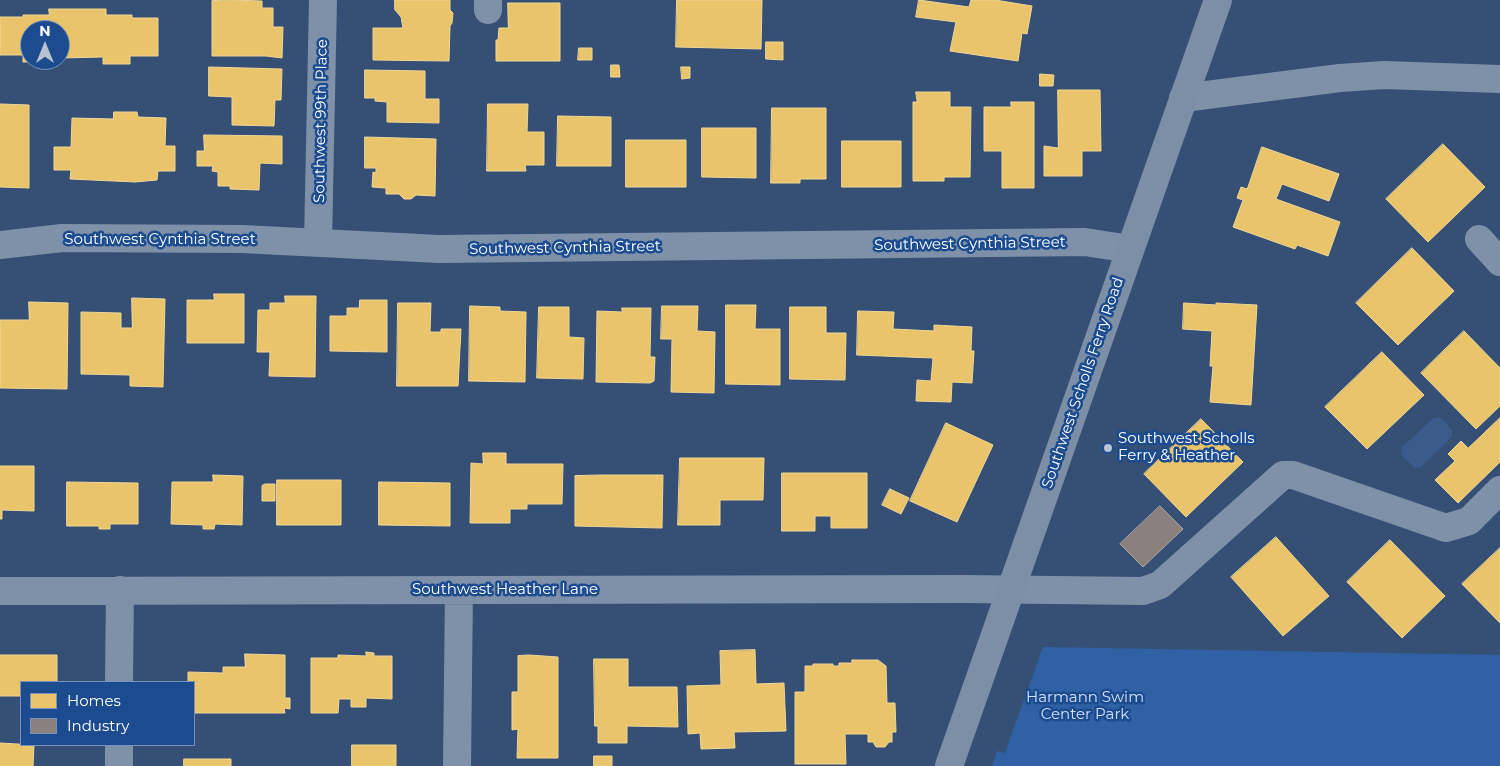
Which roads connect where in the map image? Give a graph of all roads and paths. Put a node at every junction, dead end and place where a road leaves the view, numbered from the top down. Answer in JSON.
{"nodes":[{"id":1,"x":323,"y":0,"type":"edge"},
{"id":2,"x":1218,"y":0,"type":"edge"},
{"id":3,"x":1500,"y":79,"type":"edge"},
{"id":4,"x":1184,"y":98,"type":"junction"},
{"id":5,"x":1479,"y":239,"type":"dead end"},
{"id":6,"x":318,"y":242,"type":"junction"},
{"id":7,"x":0,"y":245,"type":"edge"},
{"id":8,"x":1130,"y":249,"type":"junction"},
{"id":9,"x":1500,"y":262,"type":"edge"},
{"id":10,"x":1500,"y":490,"type":"edge"},
{"id":11,"x":120,"y":590,"type":"junction"},
{"id":12,"x":459,"y":590,"type":"junction"},
{"id":13,"x":1010,"y":590,"type":"junction"},
{"id":14,"x":0,"y":591,"type":"edge"},
{"id":15,"x":119,"y":681,"type":"edge"},
{"id":16,"x":119,"y":746,"type":"edge"},
{"id":17,"x":119,"y":766,"type":"edge"},
{"id":18,"x":457,"y":766,"type":"edge"},
{"id":19,"x":948,"y":766,"type":"edge"}],
"edges":[{"from":1,"to":6,"type":"street","name":"Southwest 99th Place"},
{"from":2,"to":4,"type":"main road","name":"Southwest Scholls Ferry Road"},
{"from":3,"to":4,"type":"street"},
{"from":4,"to":8,"type":"main road","name":"Southwest Scholls Ferry Road"},
{"from":5,"to":9,"type":"street"},
{"from":6,"to":7,"type":"street","name":"Southwest Cynthia Street"},
{"from":6,"to":8,"type":"street","name":"Southwest Cynthia Street"},
{"from":8,"to":13,"type":"main road","name":"Southwest Scholls Ferry Road"},
{"from":10,"to":13,"type":"street","name":"Southwest Heather Lane"},
{"from":11,"to":12,"type":"street","name":"Southwest Heather Lane"},
{"from":11,"to":14,"type":"street","name":"Southwest Heather Lane"},
{"from":11,"to":15,"type":"street"},
{"from":12,"to":13,"type":"street","name":"Southwest Heather Lane"},
{"from":12,"to":18,"type":"street"},
{"from":13,"to":19,"type":"main road","name":"Southwest Scholls Ferry Road"},
{"from":16,"to":17,"type":"street"}]}
